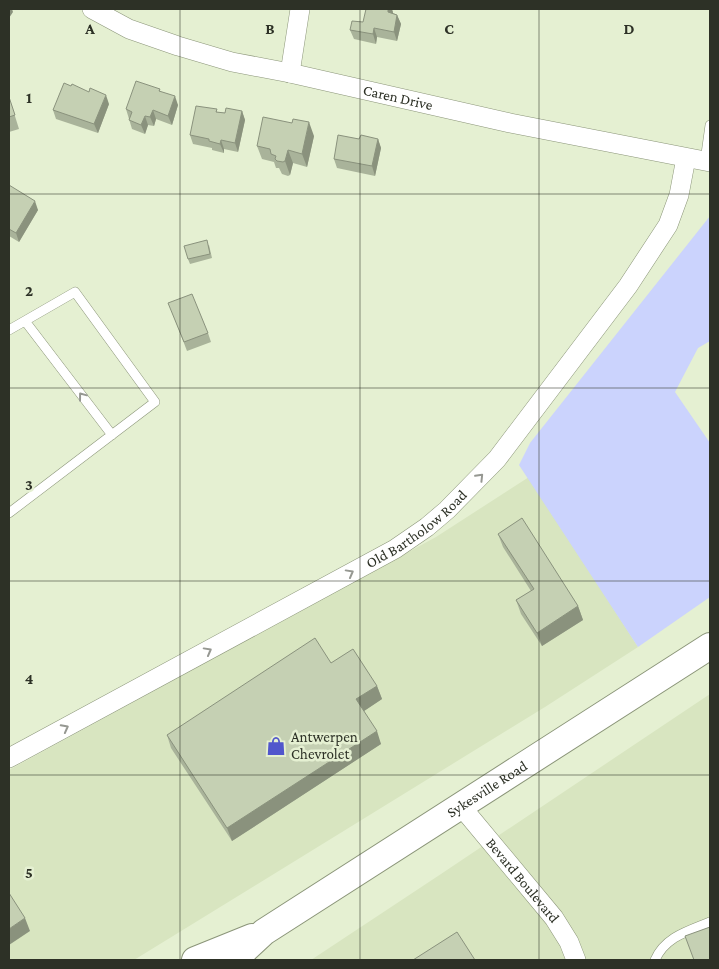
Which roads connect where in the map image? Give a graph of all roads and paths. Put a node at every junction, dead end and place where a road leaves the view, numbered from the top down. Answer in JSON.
{"nodes":[{"id":1,"x":92,"y":9,"type":"edge"},
{"id":2,"x":300,"y":9,"type":"edge"},
{"id":3,"x":290,"y":73,"type":"junction"},
{"id":4,"x":710,"y":125,"type":"edge"},
{"id":5,"x":686,"y":158,"type":"junction"},
{"id":6,"x":708,"y":161,"type":"edge"},
{"id":7,"x":25,"y":321,"type":"junction"},
{"id":8,"x":9,"y":330,"type":"edge"},
{"id":9,"x":112,"y":435,"type":"junction"},
{"id":10,"x":9,"y":513,"type":"edge"},
{"id":11,"x":710,"y":646,"type":"edge"},
{"id":12,"x":15,"y":755,"type":"edge"},
{"id":13,"x":460,"y":805,"type":"junction"},
{"id":14,"x":710,"y":922,"type":"edge"},
{"id":15,"x":264,"y":932,"type":"junction"},
{"id":16,"x":195,"y":960,"type":"edge"},
{"id":17,"x":234,"y":960,"type":"edge"},
{"id":18,"x":576,"y":960,"type":"edge"},
{"id":19,"x":655,"y":960,"type":"edge"}],
"edges":[{"from":1,"to":3,"type":"street","name":"Caren Drive"},
{"from":2,"to":3,"type":"street"},
{"from":3,"to":5,"type":"street","name":"Caren Drive"},
{"from":4,"to":6,"type":"lane"},
{"from":5,"to":6,"type":"street","name":"Caren Drive"},
{"from":12,"to":5,"type":"street","name":"Old Bartholow Road","one_way":true},
{"from":7,"to":8,"type":"lane"},
{"from":9,"to":7,"type":"lane","one_way":true},
{"from":7,"to":9,"type":"lane"},
{"from":9,"to":10,"type":"lane"},
{"from":11,"to":13,"type":"main road","name":"Sykesville Road"},
{"from":13,"to":15,"type":"main road","name":"Sykesville Road"},
{"from":13,"to":18,"type":"street","name":"Bevard Boulevard"},
{"from":14,"to":19,"type":"lane"},
{"from":15,"to":16,"type":"main road","name":"Sykesville Road"},
{"from":15,"to":17,"type":"main road","name":"Sykesville Road"}]}
